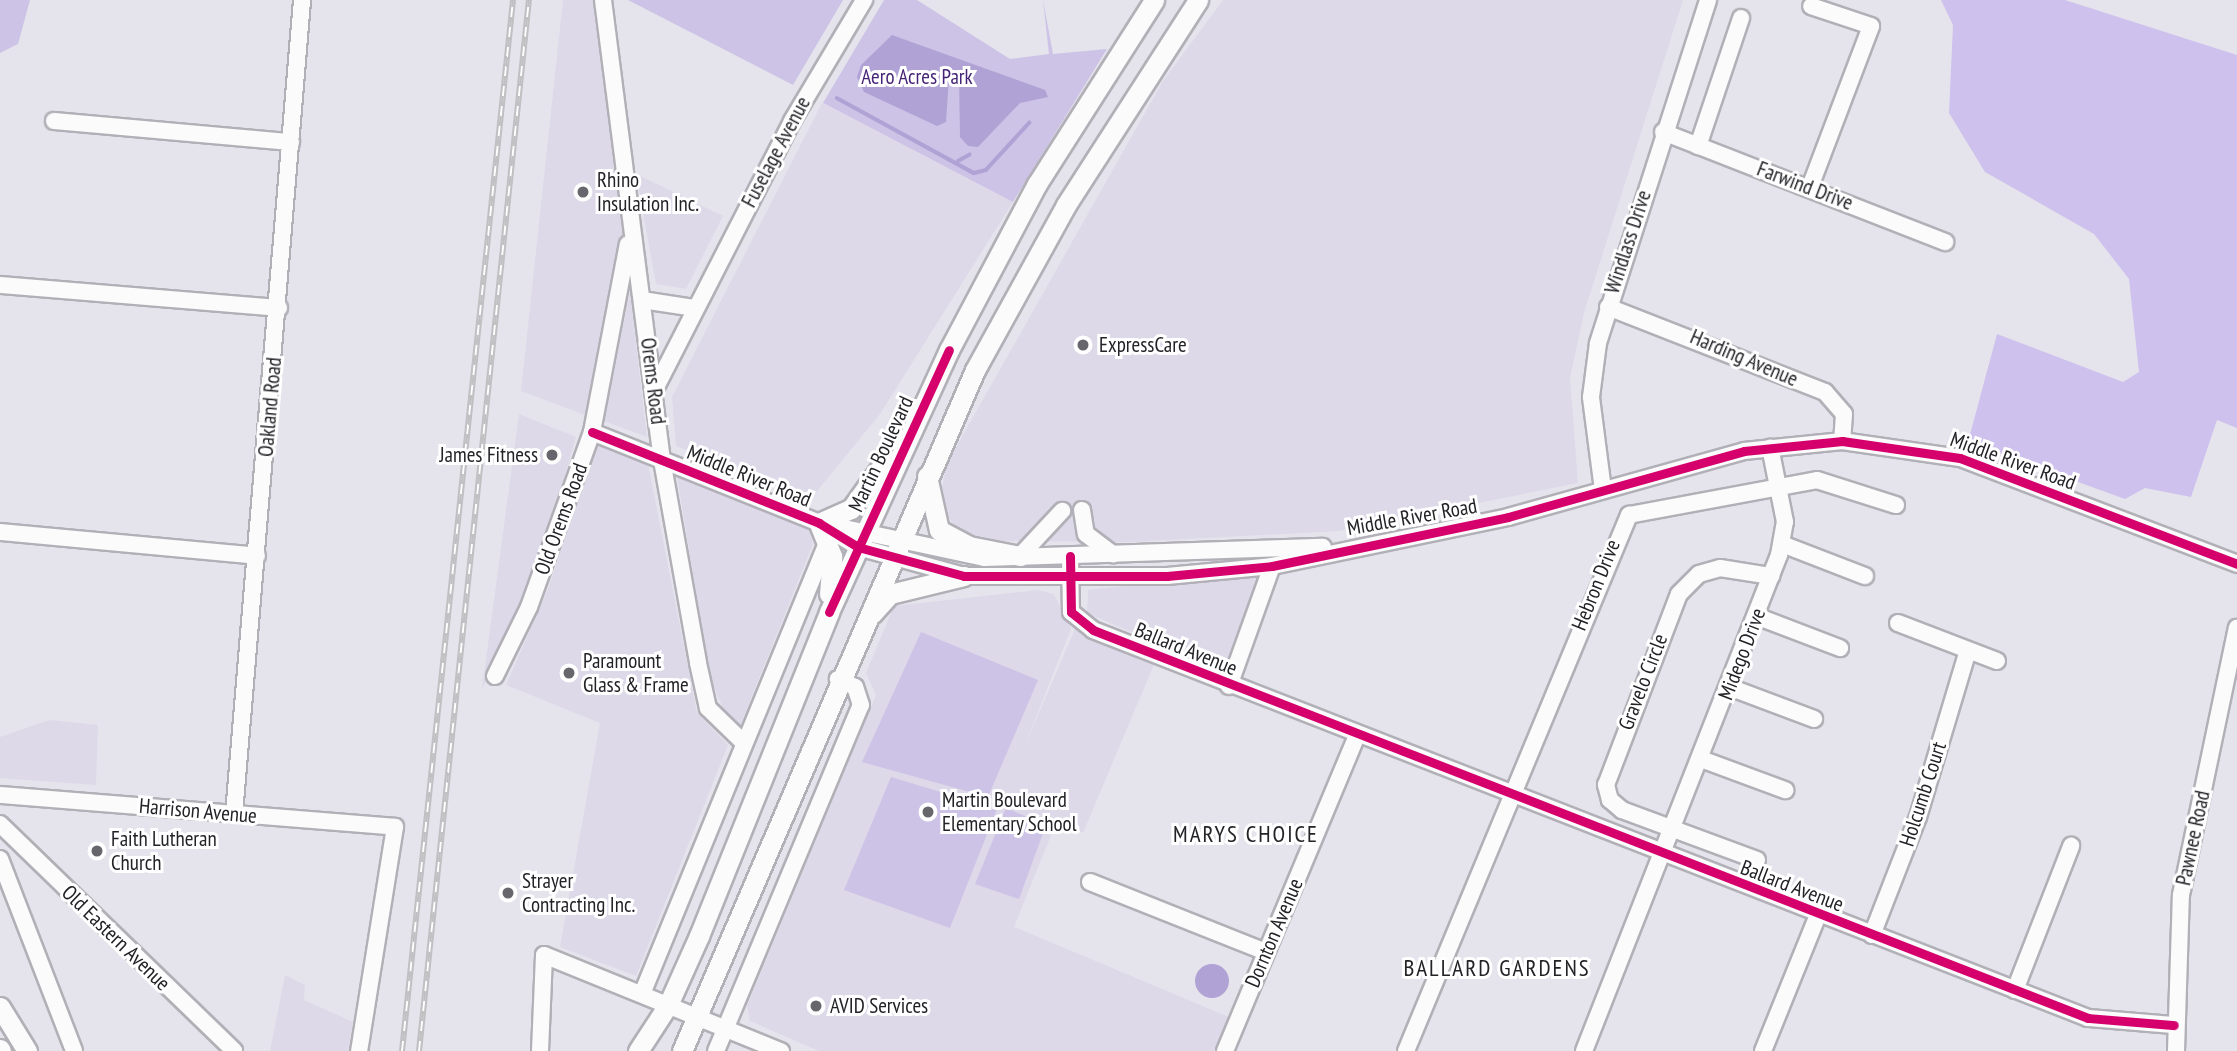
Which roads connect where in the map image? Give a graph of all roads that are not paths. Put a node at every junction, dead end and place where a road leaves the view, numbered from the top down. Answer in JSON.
{"nodes":[{"id":1,"x":302,"y":0,"type":"edge"},
{"id":2,"x":603,"y":0,"type":"edge"},
{"id":3,"x":864,"y":0,"type":"edge"},
{"id":4,"x":1154,"y":0,"type":"edge"},
{"id":5,"x":1198,"y":0,"type":"edge"},
{"id":6,"x":1708,"y":0,"type":"edge"},
{"id":7,"x":1811,"y":6,"type":"dead end"},
{"id":8,"x":1741,"y":18,"type":"dead end"},
{"id":9,"x":54,"y":121,"type":"dead end"},
{"id":10,"x":1663,"y":132,"type":"junction"},
{"id":11,"x":291,"y":142,"type":"junction"},
{"id":12,"x":1698,"y":146,"type":"junction"},
{"id":13,"x":1810,"y":187,"type":"junction"},
{"id":14,"x":631,"y":231,"type":"junction"},
{"id":15,"x":1945,"y":242,"type":"dead end"},
{"id":16,"x":0,"y":285,"type":"edge"},
{"id":17,"x":642,"y":300,"type":"junction"},
{"id":18,"x":1608,"y":307,"type":"junction"},
{"id":19,"x":279,"y":308,"type":"junction"},
{"id":20,"x":695,"y":308,"type":"junction"},
{"id":21,"x":949,"y":350,"type":"junction"},
{"id":22,"x":655,"y":390,"type":"junction"},
{"id":23,"x":592,"y":432,"type":"junction"},
{"id":24,"x":1842,"y":441,"type":"junction"},
{"id":25,"x":1770,"y":447,"type":"junction"},
{"id":26,"x":663,"y":460,"type":"junction"},
{"id":27,"x":927,"y":476,"type":"junction"},
{"id":28,"x":1777,"y":484,"type":"junction"},
{"id":29,"x":1603,"y":490,"type":"junction"},
{"id":30,"x":1896,"y":505,"type":"dead end"},
{"id":31,"x":1082,"y":510,"type":"dead end"},
{"id":32,"x":1062,"y":511,"type":"dead end"},
{"id":33,"x":819,"y":523,"type":"junction"},
{"id":34,"x":0,"y":532,"type":"edge"},
{"id":35,"x":861,"y":539,"type":"junction"},
{"id":36,"x":827,"y":542,"type":"junction"},
{"id":37,"x":1782,"y":544,"type":"junction"},
{"id":38,"x":1342,"y":547,"type":"junction"},
{"id":39,"x":894,"y":549,"type":"junction"},
{"id":40,"x":1113,"y":554,"type":"junction"},
{"id":41,"x":257,"y":556,"type":"junction"},
{"id":42,"x":1020,"y":556,"type":"junction"},
{"id":43,"x":1070,"y":556,"type":"junction"},
{"id":44,"x":2237,"y":564,"type":"edge"},
{"id":45,"x":1272,"y":566,"type":"junction"},
{"id":46,"x":964,"y":576,"type":"junction"},
{"id":47,"x":1772,"y":576,"type":"junction"},
{"id":48,"x":1865,"y":576,"type":"dead end"},
{"id":49,"x":1070,"y":577,"type":"junction"},
{"id":50,"x":829,"y":612,"type":"junction"},
{"id":51,"x":1756,"y":616,"type":"junction"},
{"id":52,"x":1898,"y":624,"type":"dead end"},
{"id":53,"x":860,"y":628,"type":"junction"},
{"id":54,"x":2237,"y":628,"type":"edge"},
{"id":55,"x":1840,"y":648,"type":"dead end"},
{"id":56,"x":1968,"y":650,"type":"junction"},
{"id":57,"x":1997,"y":661,"type":"dead end"},
{"id":58,"x":495,"y":676,"type":"dead end"},
{"id":59,"x":847,"y":683,"type":"junction"},
{"id":60,"x":1229,"y":686,"type":"junction"},
{"id":61,"x":1729,"y":687,"type":"junction"},
{"id":62,"x":1814,"y":719,"type":"dead end"},
{"id":63,"x":1356,"y":738,"type":"junction"},
{"id":64,"x":744,"y":743,"type":"junction"},
{"id":65,"x":1701,"y":759,"type":"junction"},
{"id":66,"x":1784,"y":790,"type":"dead end"},
{"id":67,"x":0,"y":795,"type":"edge"},
{"id":68,"x":1512,"y":798,"type":"junction"},
{"id":69,"x":234,"y":814,"type":"junction"},
{"id":70,"x":0,"y":824,"type":"edge"},
{"id":71,"x":1674,"y":829,"type":"junction"},
{"id":72,"x":2071,"y":846,"type":"dead end"},
{"id":73,"x":1664,"y":856,"type":"junction"},
{"id":74,"x":0,"y":859,"type":"edge"},
{"id":75,"x":1757,"y":860,"type":"dead end"},
{"id":76,"x":1090,"y":882,"type":"dead end"},
{"id":77,"x":1818,"y":915,"type":"junction"},
{"id":78,"x":1872,"y":935,"type":"junction"},
{"id":79,"x":1266,"y":952,"type":"junction"},
{"id":80,"x":2015,"y":990,"type":"junction"},
{"id":81,"x":642,"y":994,"type":"junction"},
{"id":82,"x":668,"y":1005,"type":"junction"},
{"id":83,"x":0,"y":1007,"type":"edge"},
{"id":84,"x":699,"y":1018,"type":"junction"},
{"id":85,"x":2174,"y":1025,"type":"junction"},
{"id":86,"x":727,"y":1029,"type":"junction"},
{"id":87,"x":27,"y":1051,"type":"edge"},
{"id":88,"x":74,"y":1051,"type":"edge"},
{"id":89,"x":234,"y":1051,"type":"edge"},
{"id":90,"x":359,"y":1051,"type":"edge"},
{"id":91,"x":540,"y":1051,"type":"edge"},
{"id":92,"x":638,"y":1051,"type":"edge"},
{"id":93,"x":681,"y":1051,"type":"edge"},
{"id":94,"x":716,"y":1051,"type":"edge"},
{"id":95,"x":781,"y":1051,"type":"edge"},
{"id":96,"x":1225,"y":1051,"type":"edge"},
{"id":97,"x":1406,"y":1051,"type":"edge"},
{"id":98,"x":1584,"y":1051,"type":"edge"},
{"id":99,"x":1763,"y":1051,"type":"edge"},
{"id":100,"x":2176,"y":1051,"type":"edge"}],
"edges":[{"from":1,"to":11,"type":"street","name":"Oakland Road"},
{"from":2,"to":14,"type":"street","name":"Orems Road"},
{"from":3,"to":20,"type":"street","name":"Fuselage Avenue"},
{"from":4,"to":21,"type":"main road","name":"Martin Boulevard"},
{"from":5,"to":27,"type":"main road"},
{"from":6,"to":10,"type":"street","name":"Windlass Drive"},
{"from":7,"to":13,"type":"street"},
{"from":8,"to":12,"type":"street"},
{"from":9,"to":11,"type":"street"},
{"from":10,"to":12,"type":"street","name":"Farwind Drive"},
{"from":10,"to":18,"type":"street","name":"Windlass Drive"},
{"from":11,"to":19,"type":"street","name":"Oakland Road"},
{"from":12,"to":13,"type":"street","name":"Farwind Drive"},
{"from":13,"to":15,"type":"street","name":"Farwind Drive"},
{"from":14,"to":17,"type":"street","name":"Orems Road"},
{"from":14,"to":23,"type":"street","name":"Old Orems Road"},
{"from":16,"to":19,"type":"street"},
{"from":17,"to":20,"type":"street"},
{"from":17,"to":22,"type":"street","name":"Orems Road"},
{"from":18,"to":24,"type":"street","name":"Harding Avenue"},
{"from":18,"to":29,"type":"street","name":"Windlass Drive"},
{"from":19,"to":41,"type":"street","name":"Oakland Road"},
{"from":20,"to":22,"type":"street","name":"Fuselage Avenue"},
{"from":21,"to":33,"type":"main road"},
{"from":21,"to":35,"type":"main road","name":"Martin Boulevard"},
{"from":22,"to":26,"type":"street","name":"Orems Road"},
{"from":23,"to":26,"type":"street","name":"Middle River Road"},
{"from":23,"to":58,"type":"street","name":"Old Orems Road"},
{"from":24,"to":25,"type":"street","name":"Middle River Road"},
{"from":24,"to":44,"type":"street","name":"Middle River Road"},
{"from":25,"to":28,"type":"street","name":"Midego Drive"},
{"from":25,"to":29,"type":"street","name":"Middle River Road"},
{"from":26,"to":33,"type":"street","name":"Middle River Road"},
{"from":26,"to":64,"type":"street","name":"Orems Road"},
{"from":27,"to":39,"type":"main road"},
{"from":27,"to":42,"type":"main road"},
{"from":28,"to":30,"type":"street","name":"Hebron Drive"},
{"from":28,"to":37,"type":"street","name":"Midego Drive"},
{"from":28,"to":68,"type":"street","name":"Hebron Drive"},
{"from":29,"to":38,"type":"street","name":"Middle River Road"},
{"from":31,"to":40,"type":"street"},
{"from":32,"to":42,"type":"street"},
{"from":33,"to":35,"type":"street","name":"Middle River Road"},
{"from":33,"to":36,"type":"main road"},
{"from":34,"to":41,"type":"street"},
{"from":35,"to":39,"type":"street","name":"Middle River Road"},
{"from":35,"to":50,"type":"main road","name":"Martin Boulevard"},
{"from":36,"to":50,"type":"main road"},
{"from":36,"to":64,"type":"street"},
{"from":37,"to":47,"type":"street","name":"Midego Drive"},
{"from":37,"to":48,"type":"street"},
{"from":38,"to":40,"type":"street","name":"Middle River Road"},
{"from":38,"to":45,"type":"street","name":"Middle River Road"},
{"from":39,"to":42,"type":"street","name":"Middle River Road"},
{"from":39,"to":46,"type":"street","name":"Middle River Road"},
{"from":39,"to":53,"type":"main road"},
{"from":40,"to":43,"type":"street","name":"Middle River Road"},
{"from":41,"to":69,"type":"street","name":"Oakland Road"},
{"from":42,"to":43,"type":"street","name":"Middle River Road"},
{"from":43,"to":49,"type":"street","name":"Ballard Avenue"},
{"from":45,"to":49,"type":"street","name":"Middle River Road"},
{"from":45,"to":60,"type":"street"},
{"from":46,"to":49,"type":"street","name":"Middle River Road"},
{"from":46,"to":53,"type":"main road"},
{"from":47,"to":51,"type":"street","name":"Midego Drive"},
{"from":47,"to":71,"type":"street","name":"Gravelo Circle"},
{"from":49,"to":60,"type":"street","name":"Ballard Avenue"},
{"from":50,"to":82,"type":"main road","name":"Martin Boulevard"},
{"from":51,"to":55,"type":"street"},
{"from":51,"to":61,"type":"street","name":"Midego Drive"},
{"from":52,"to":56,"type":"street"},
{"from":53,"to":59,"type":"main road"},
{"from":54,"to":85,"type":"street","name":"Pawnee Road"},
{"from":56,"to":57,"type":"street"},
{"from":56,"to":78,"type":"street","name":"Holcumb Court"},
{"from":59,"to":84,"type":"main road"},
{"from":59,"to":86,"type":"street"},
{"from":60,"to":63,"type":"street","name":"Ballard Avenue"},
{"from":61,"to":62,"type":"street"},
{"from":61,"to":65,"type":"street","name":"Midego Drive"},
{"from":63,"to":68,"type":"street","name":"Ballard Avenue"},
{"from":63,"to":79,"type":"street","name":"Dornton Avenue"},
{"from":64,"to":81,"type":"street"},
{"from":65,"to":66,"type":"street"},
{"from":65,"to":71,"type":"street","name":"Midego Drive"},
{"from":67,"to":69,"type":"street","name":"Harrison Avenue"},
{"from":68,"to":73,"type":"street","name":"Ballard Avenue"},
{"from":68,"to":97,"type":"street","name":"Hebron Drive"},
{"from":69,"to":90,"type":"street","name":"Harrison Avenue"},
{"from":70,"to":89,"type":"street","name":"Old Eastern Avenue"},
{"from":71,"to":73,"type":"street","name":"Midego Drive"},
{"from":71,"to":75,"type":"street"},
{"from":72,"to":80,"type":"street"},
{"from":73,"to":77,"type":"street","name":"Ballard Avenue"},
{"from":73,"to":98,"type":"street","name":"Midego Drive"},
{"from":74,"to":88,"type":"street"},
{"from":76,"to":79,"type":"street"},
{"from":77,"to":78,"type":"street","name":"Ballard Avenue"},
{"from":77,"to":99,"type":"street"},
{"from":78,"to":80,"type":"street","name":"Ballard Avenue"},
{"from":79,"to":96,"type":"street","name":"Dornton Avenue"},
{"from":80,"to":85,"type":"street","name":"Ballard Avenue"},
{"from":81,"to":82,"type":"street"},
{"from":81,"to":91,"type":"street"},
{"from":82,"to":84,"type":"street"},
{"from":82,"to":92,"type":"main road","name":"Martin Boulevard"},
{"from":83,"to":87,"type":"main road"},
{"from":84,"to":86,"type":"street"},
{"from":84,"to":93,"type":"main road"},
{"from":85,"to":100,"type":"street","name":"Pawnee Road"},
{"from":86,"to":94,"type":"street"},
{"from":86,"to":95,"type":"street"}]}
